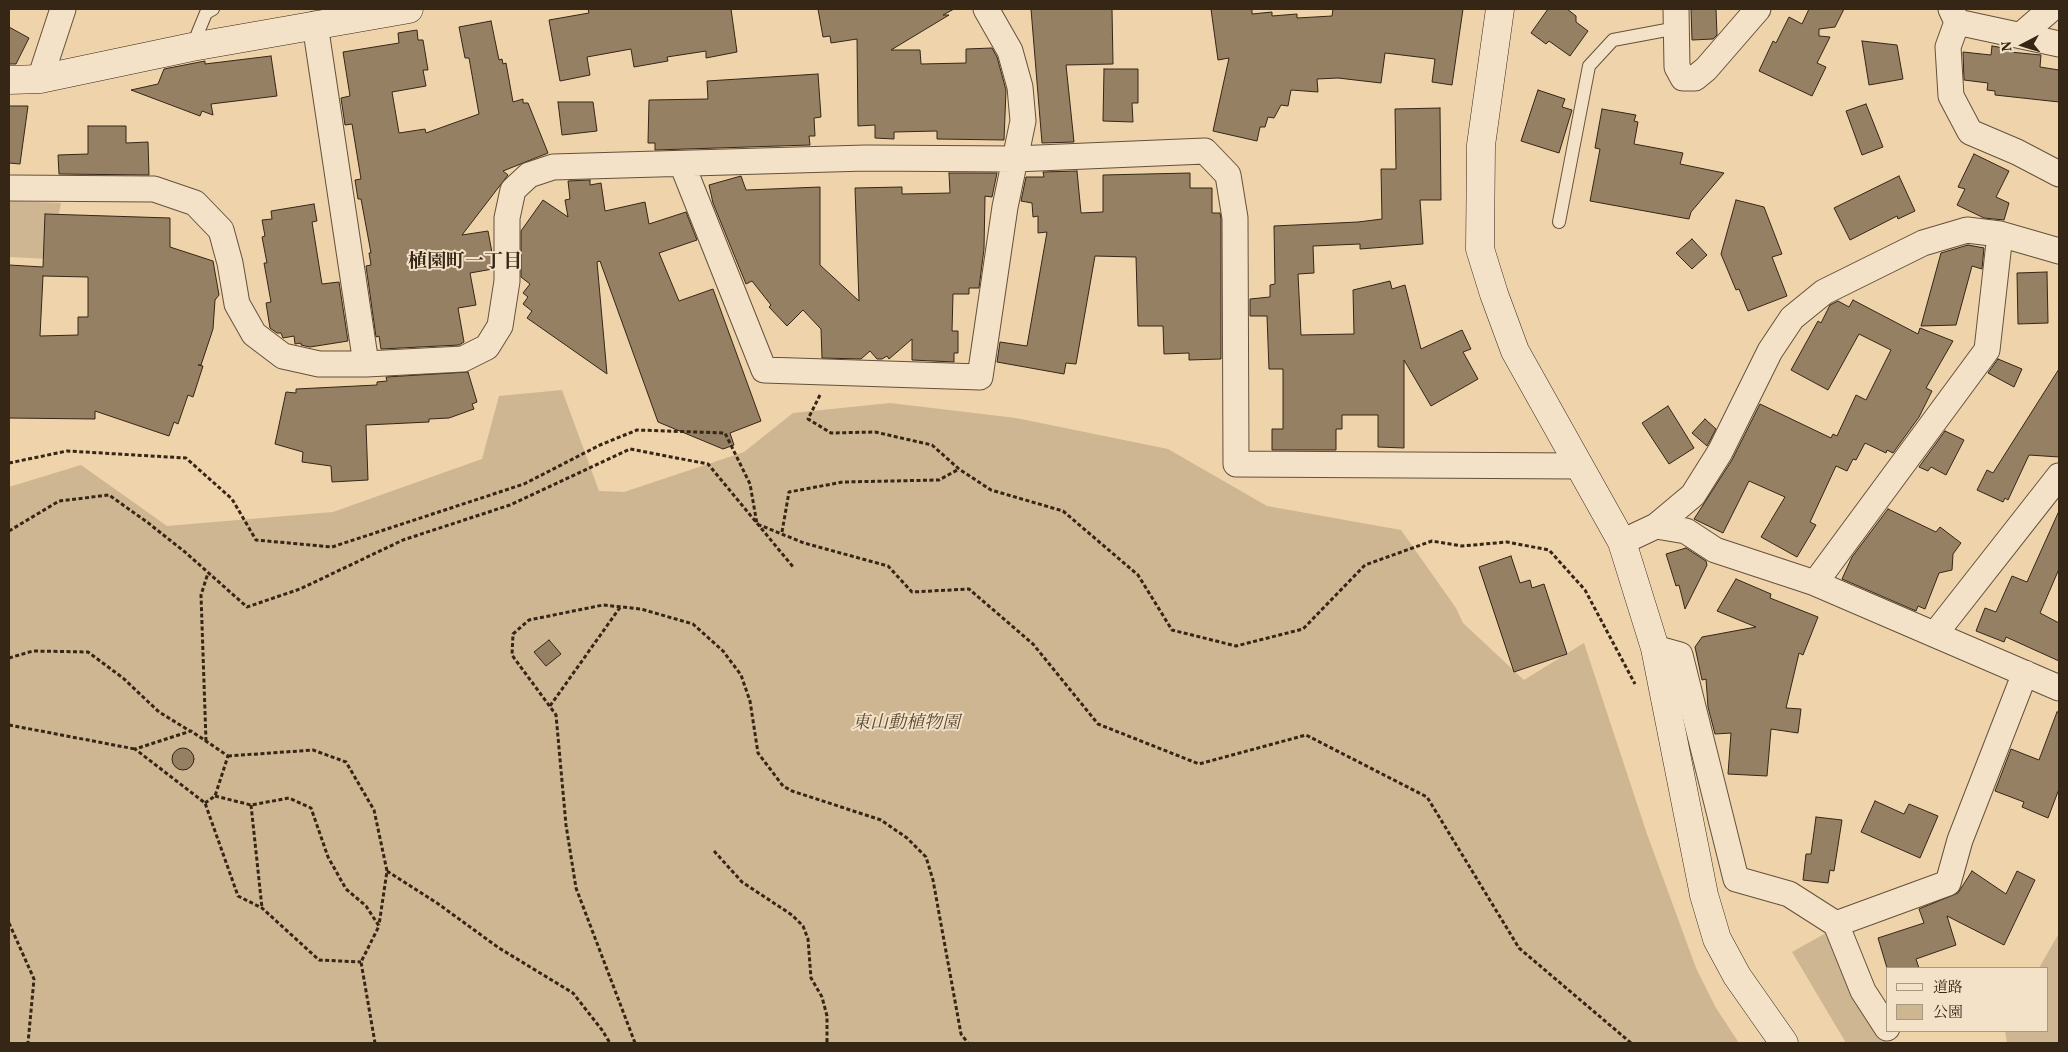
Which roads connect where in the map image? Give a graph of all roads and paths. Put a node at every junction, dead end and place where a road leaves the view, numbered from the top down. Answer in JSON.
{"nodes":[{"id":1,"x":63,"y":9,"type":"edge"},
{"id":2,"x":213,"y":9,"type":"edge"},
{"id":3,"x":409,"y":9,"type":"edge"},
{"id":4,"x":986,"y":9,"type":"edge"},
{"id":5,"x":1500,"y":9,"type":"edge"},
{"id":6,"x":1758,"y":9,"type":"edge"},
{"id":7,"x":2051,"y":9,"type":"edge"},
{"id":8,"x":1954,"y":15,"type":"edge"},
{"id":9,"x":1676,"y":19,"type":"edge"},
{"id":10,"x":315,"y":24,"type":"junction"},
{"id":11,"x":2021,"y":36,"type":"junction"},
{"id":12,"x":2059,"y":44,"type":"edge"},
{"id":13,"x":192,"y":47,"type":"junction"},
{"id":14,"x":40,"y":79,"type":"junction"},
{"id":15,"x":9,"y":80,"type":"edge"},
{"id":16,"x":1015,"y":159,"type":"junction"},
{"id":17,"x":682,"y":164,"type":"junction"},
{"id":18,"x":2059,"y":174,"type":"edge"},
{"id":19,"x":9,"y":188,"type":"edge"},
{"id":20,"x":1559,"y":222,"type":"dead end"},
{"id":21,"x":2000,"y":234,"type":"junction"},
{"id":22,"x":2059,"y":251,"type":"edge"},
{"id":23,"x":366,"y":364,"type":"junction"},
{"id":24,"x":853,"y":373,"type":"junction"},
{"id":25,"x":9,"y":463,"type":"edge"},
{"id":26,"x":1579,"y":466,"type":"junction"},
{"id":27,"x":959,"y":469,"type":"junction"},
{"id":28,"x":2059,"y":476,"type":"edge"},
{"id":29,"x":758,"y":524,"type":"junction"},
{"id":30,"x":1656,"y":526,"type":"junction"},
{"id":31,"x":9,"y":531,"type":"edge"},
{"id":32,"x":782,"y":532,"type":"dead end"},
{"id":33,"x":1622,"y":542,"type":"junction"},
{"id":34,"x":794,"y":568,"type":"dead end"},
{"id":35,"x":208,"y":573,"type":"junction"},
{"id":36,"x":1815,"y":582,"type":"junction"},
{"id":37,"x":621,"y":606,"type":"junction"},
{"id":38,"x":1935,"y":634,"type":"junction"},
{"id":39,"x":1655,"y":648,"type":"junction"},
{"id":40,"x":9,"y":658,"type":"edge"},
{"id":41,"x":2025,"y":673,"type":"junction"},
{"id":42,"x":2059,"y":688,"type":"edge"},
{"id":43,"x":1640,"y":690,"type":"dead end"},
{"id":44,"x":550,"y":706,"type":"junction"},
{"id":45,"x":9,"y":725,"type":"edge"},
{"id":46,"x":191,"y":731,"type":"junction"},
{"id":47,"x":206,"y":741,"type":"junction"},
{"id":48,"x":135,"y":749,"type":"junction"},
{"id":49,"x":228,"y":756,"type":"junction"},
{"id":50,"x":215,"y":796,"type":"junction"},
{"id":51,"x":205,"y":802,"type":"junction"},
{"id":52,"x":251,"y":805,"type":"junction"},
{"id":53,"x":714,"y":851,"type":"dead end"},
{"id":54,"x":387,"y":871,"type":"junction"},
{"id":55,"x":262,"y":908,"type":"junction"},
{"id":56,"x":9,"y":923,"type":"edge"},
{"id":57,"x":1836,"y":924,"type":"junction"},
{"id":58,"x":379,"y":926,"type":"junction"},
{"id":59,"x":361,"y":962,"type":"junction"},
{"id":60,"x":1886,"y":1027,"type":"edge"},
{"id":61,"x":1889,"y":1032,"type":"edge"},
{"id":62,"x":28,"y":1043,"type":"edge"},
{"id":63,"x":376,"y":1043,"type":"edge"},
{"id":64,"x":610,"y":1043,"type":"edge"},
{"id":65,"x":635,"y":1043,"type":"edge"},
{"id":66,"x":827,"y":1043,"type":"edge"},
{"id":67,"x":968,"y":1043,"type":"edge"},
{"id":68,"x":1631,"y":1043,"type":"edge"},
{"id":69,"x":1784,"y":1043,"type":"edge"},
{"id":70,"x":1896,"y":1043,"type":"edge"}],
"edges":[{"from":1,"to":14,"type":"street"},
{"from":2,"to":13,"type":"lane"},
{"from":3,"to":10,"type":"street"},
{"from":4,"to":16,"type":"street"},
{"from":5,"to":26,"type":"street"},
{"from":6,"to":9,"type":"street"},
{"from":7,"to":11,"type":"street"},
{"from":8,"to":11,"type":"street"},
{"from":8,"to":18,"type":"street"},
{"from":9,"to":20,"type":"lane"},
{"from":10,"to":13,"type":"street"},
{"from":10,"to":23,"type":"street"},
{"from":11,"to":12,"type":"street"},
{"from":13,"to":14,"type":"street"},
{"from":14,"to":15,"type":"street"},
{"from":16,"to":17,"type":"street"},
{"from":16,"to":24,"type":"street"},
{"from":16,"to":26,"type":"street"},
{"from":17,"to":23,"type":"street"},
{"from":17,"to":24,"type":"street"},
{"from":19,"to":23,"type":"street"},
{"from":21,"to":22,"type":"street"},
{"from":21,"to":30,"type":"street"},
{"from":21,"to":36,"type":"street"},
{"from":24,"to":27,"type":"path"},
{"from":25,"to":29,"type":"path"},
{"from":26,"to":33,"type":"street"},
{"from":27,"to":32,"type":"path"},
{"from":27,"to":43,"type":"path"},
{"from":28,"to":38,"type":"street"},
{"from":29,"to":34,"type":"path"},
{"from":29,"to":35,"type":"path"},
{"from":29,"to":68,"type":"path"},
{"from":30,"to":33,"type":"street"},
{"from":30,"to":36,"type":"street"},
{"from":31,"to":35,"type":"path"},
{"from":33,"to":39,"type":"street"},
{"from":35,"to":47,"type":"path"},
{"from":36,"to":38,"type":"street"},
{"from":37,"to":44,"type":"path"},
{"from":37,"to":44,"type":"path"},
{"from":37,"to":67,"type":"path"},
{"from":38,"to":41,"type":"street"},
{"from":39,"to":57,"type":"street"},
{"from":39,"to":69,"type":"street"},
{"from":40,"to":46,"type":"path"},
{"from":41,"to":42,"type":"street"},
{"from":41,"to":57,"type":"street"},
{"from":44,"to":65,"type":"path"},
{"from":45,"to":48,"type":"path"},
{"from":46,"to":47,"type":"path"},
{"from":46,"to":48,"type":"path"},
{"from":47,"to":49,"type":"path"},
{"from":48,"to":51,"type":"path"},
{"from":49,"to":50,"type":"path"},
{"from":49,"to":54,"type":"path"},
{"from":50,"to":51,"type":"path"},
{"from":50,"to":52,"type":"path"},
{"from":51,"to":55,"type":"path"},
{"from":52,"to":55,"type":"path"},
{"from":52,"to":58,"type":"path"},
{"from":53,"to":66,"type":"path"},
{"from":54,"to":58,"type":"path"},
{"from":54,"to":64,"type":"path"},
{"from":55,"to":59,"type":"path"},
{"from":56,"to":62,"type":"path"},
{"from":57,"to":60,"type":"street"},
{"from":58,"to":59,"type":"path"},
{"from":59,"to":63,"type":"path"},
{"from":61,"to":70,"type":"street"}]}
